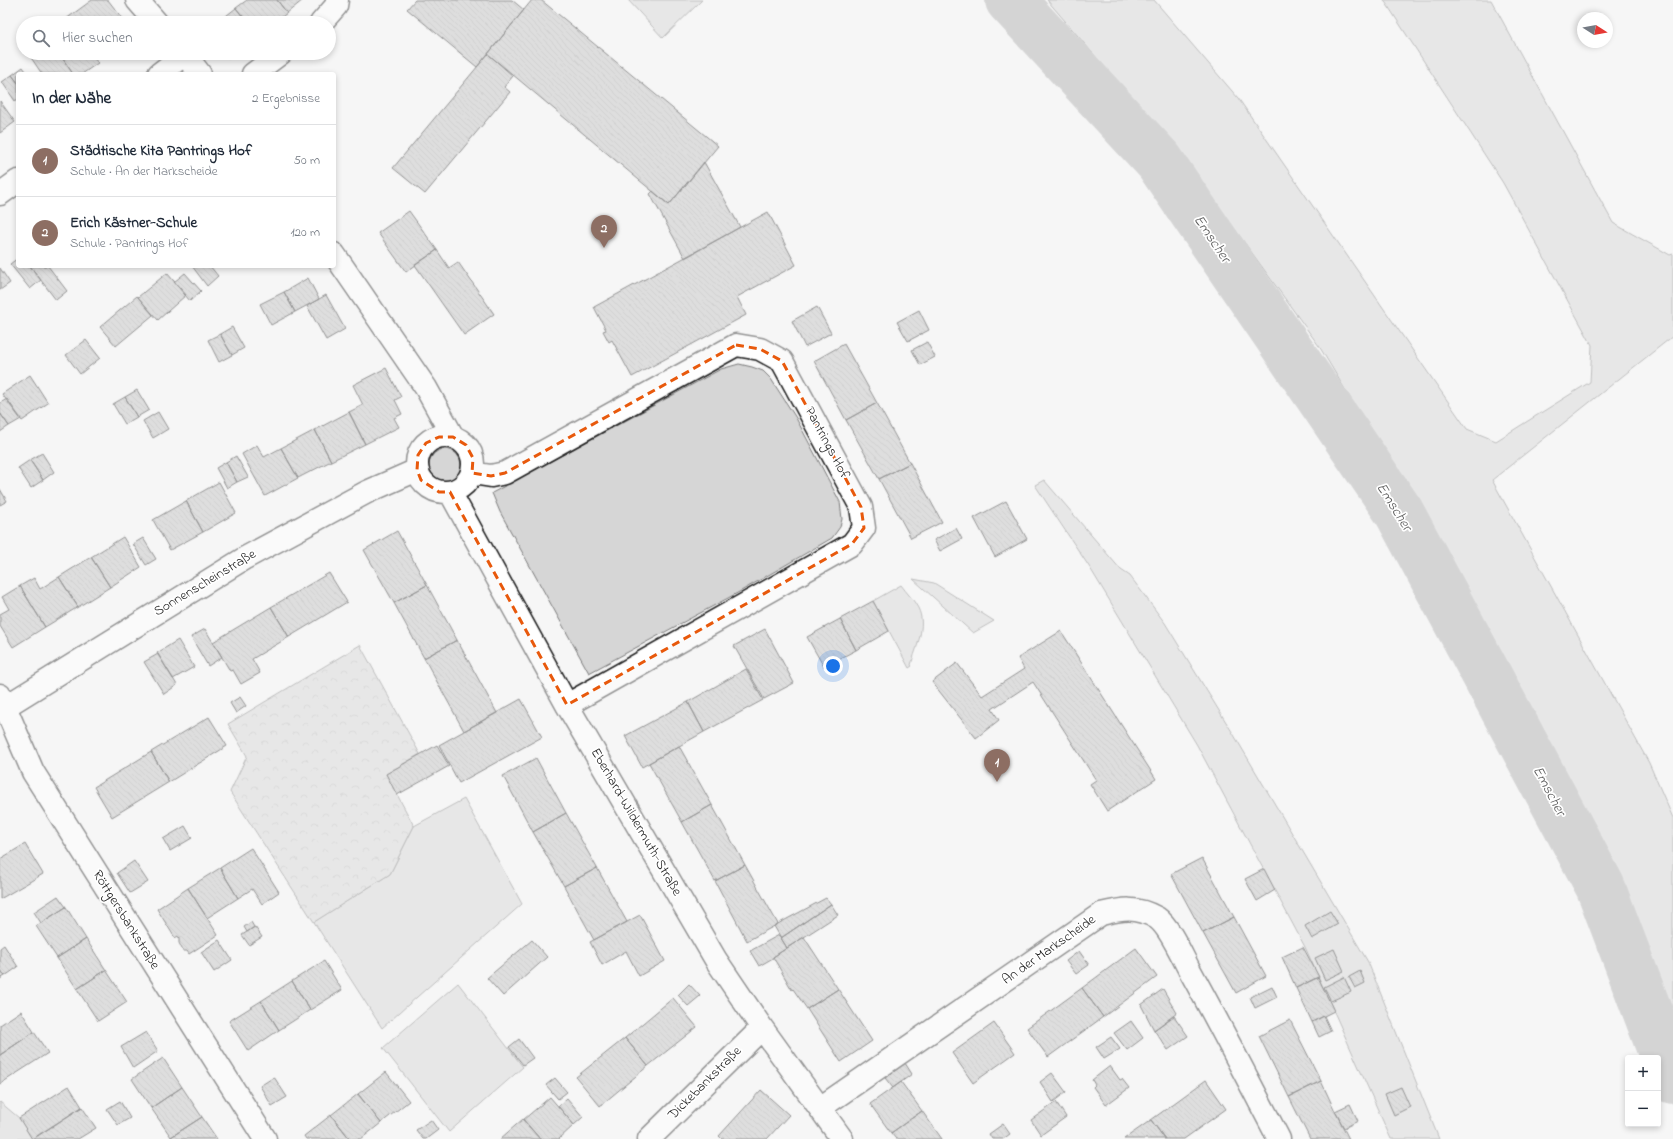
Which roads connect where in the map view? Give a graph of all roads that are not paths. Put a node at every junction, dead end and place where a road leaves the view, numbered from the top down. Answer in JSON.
{"nodes":[{"id":1,"x":137,"y":0,"type":"edge"},
{"id":2,"x":337,"y":0,"type":"edge"},
{"id":3,"x":151,"y":16,"type":"edge"},
{"id":4,"x":327,"y":16,"type":"edge"},
{"id":5,"x":176,"y":60,"type":"edge"},
{"id":6,"x":189,"y":60,"type":"edge"},
{"id":7,"x":271,"y":60,"type":"edge"},
{"id":8,"x":162,"y":72,"type":"edge"},
{"id":9,"x":198,"y":72,"type":"edge"},
{"id":10,"x":255,"y":72,"type":"edge"},
{"id":11,"x":16,"y":182,"type":"edge"},
{"id":12,"x":0,"y":194,"type":"edge"},
{"id":13,"x":336,"y":257,"type":"edge"},
{"id":14,"x":453,"y":437,"type":"junction"},
{"id":15,"x":417,"y":470,"type":"junction"},
{"id":16,"x":472,"y":473,"type":"junction"},
{"id":17,"x":450,"y":492,"type":"junction"},
{"id":18,"x":2,"y":703,"type":"edge"},
{"id":19,"x":567,"y":705,"type":"junction"},
{"id":20,"x":762,"y":1028,"type":"junction"},
{"id":21,"x":820,"y":1108,"type":"junction"},
{"id":22,"x":265,"y":1139,"type":"edge"},
{"id":23,"x":649,"y":1139,"type":"edge"},
{"id":24,"x":842,"y":1139,"type":"edge"},
{"id":25,"x":1279,"y":1139,"type":"edge"}],
"edges":[{"from":1,"to":3,"type":"street"},
{"from":2,"to":4,"type":"street"},
{"from":5,"to":8,"type":"street"},
{"from":6,"to":9,"type":"street"},
{"from":7,"to":10,"type":"street"},
{"from":11,"to":12,"type":"street"},
{"from":13,"to":14,"type":"street"},
{"from":14,"to":15,"type":"street"},
{"from":14,"to":16,"type":"street"},
{"from":15,"to":17,"type":"street"},
{"from":15,"to":18,"type":"street","name":"Sonnenscheinstraße"},
{"from":16,"to":17,"type":"street"},
{"from":16,"to":19,"type":"street","name":"Pantrings Hof"},
{"from":17,"to":19,"type":"street","name":"Eberhard-Wildermuth-Straße"},
{"from":18,"to":22,"type":"street","name":"Röttgersbankstraße"},
{"from":19,"to":20,"type":"street","name":"Eberhard-Wildermuth-Straße"},
{"from":20,"to":21,"type":"street","name":"Eberhard-Wildermuth-Straße"},
{"from":20,"to":23,"type":"street","name":"Dickebankstraße"},
{"from":21,"to":24,"type":"street","name":"Eberhard-Wildermuth-Straße"},
{"from":21,"to":25,"type":"street","name":"An der Markscheide"}]}
